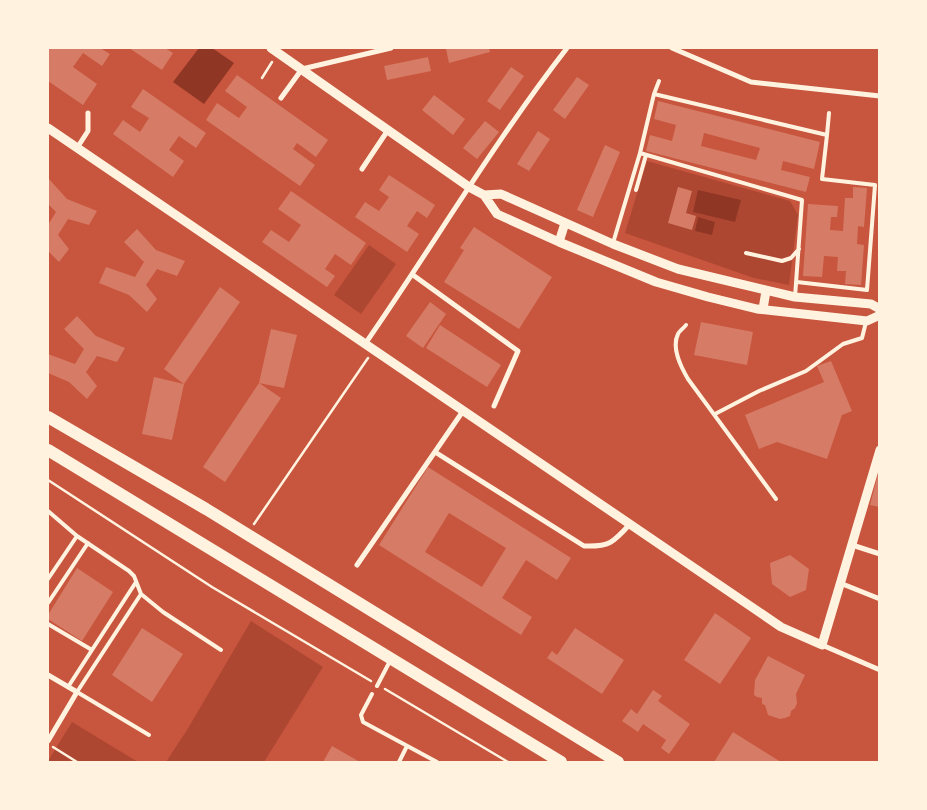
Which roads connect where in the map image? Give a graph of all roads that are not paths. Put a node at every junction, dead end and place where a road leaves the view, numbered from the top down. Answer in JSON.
{"nodes":[{"id":1,"x":391,"y":48,"type":"edge"},
{"id":2,"x":567,"y":48,"type":"edge"},
{"id":3,"x":672,"y":48,"type":"edge"},
{"id":4,"x":275,"y":50,"type":"edge"},
{"id":5,"x":302,"y":69,"type":"junction"},
{"id":6,"x":659,"y":81,"type":"dead end"},
{"id":7,"x":654,"y":94,"type":"junction"},
{"id":8,"x":880,"y":96,"type":"edge"},
{"id":9,"x":281,"y":98,"type":"dead end"},
{"id":10,"x":88,"y":113,"type":"dead end"},
{"id":11,"x":829,"y":113,"type":"dead end"},
{"id":12,"x":48,"y":128,"type":"edge"},
{"id":13,"x":388,"y":130,"type":"junction"},
{"id":14,"x":827,"y":135,"type":"junction"},
{"id":15,"x":78,"y":148,"type":"junction"},
{"id":16,"x":640,"y":153,"type":"junction"},
{"id":17,"x":646,"y":155,"type":"junction"},
{"id":18,"x":362,"y":169,"type":"dead end"},
{"id":19,"x":877,"y":185,"type":"edge"},
{"id":20,"x":469,"y":187,"type":"junction"},
{"id":21,"x":636,"y":190,"type":"dead end"},
{"id":22,"x":484,"y":195,"type":"junction"},
{"id":23,"x":565,"y":223,"type":"junction"},
{"id":24,"x":560,"y":242,"type":"junction"},
{"id":25,"x":613,"y":244,"type":"junction"},
{"id":26,"x":799,"y":249,"type":"junction"},
{"id":27,"x":746,"y":252,"type":"dead end"},
{"id":28,"x":413,"y":275,"type":"junction"},
{"id":29,"x":796,"y":282,"type":"junction"},
{"id":30,"x":766,"y":291,"type":"junction"},
{"id":31,"x":795,"y":297,"type":"junction"},
{"id":32,"x":763,"y":309,"type":"junction"},
{"id":33,"x":880,"y":309,"type":"edge"},
{"id":34,"x":880,"y":314,"type":"edge"},
{"id":35,"x":867,"y":321,"type":"junction"},
{"id":36,"x":686,"y":325,"type":"dead end"},
{"id":37,"x":365,"y":344,"type":"junction"},
{"id":38,"x":494,"y":406,"type":"dead end"},
{"id":39,"x":463,"y":411,"type":"junction"},
{"id":40,"x":715,"y":414,"type":"junction"},
{"id":41,"x":48,"y":417,"type":"edge"},
{"id":42,"x":48,"y":450,"type":"edge"},
{"id":43,"x":880,"y":450,"type":"edge"},
{"id":44,"x":435,"y":452,"type":"junction"},
{"id":45,"x":878,"y":462,"type":"edge"},
{"id":46,"x":776,"y":499,"type":"dead end"},
{"id":47,"x":48,"y":511,"type":"edge"},
{"id":48,"x":630,"y":524,"type":"junction"},
{"id":49,"x":77,"y":536,"type":"junction"},
{"id":50,"x":88,"y":543,"type":"junction"},
{"id":51,"x":852,"y":545,"type":"junction"},
{"id":52,"x":880,"y":554,"type":"edge"},
{"id":53,"x":357,"y":565,"type":"dead end"},
{"id":54,"x":48,"y":579,"type":"edge"},
{"id":55,"x":136,"y":582,"type":"junction"},
{"id":56,"x":840,"y":583,"type":"junction"},
{"id":57,"x":141,"y":594,"type":"junction"},
{"id":58,"x":880,"y":599,"type":"edge"},
{"id":59,"x":48,"y":603,"type":"edge"},
{"id":60,"x":48,"y":624,"type":"edge"},
{"id":61,"x":822,"y":645,"type":"junction"},
{"id":62,"x":92,"y":650,"type":"junction"},
{"id":63,"x":222,"y":650,"type":"dead end"},
{"id":64,"x":391,"y":659,"type":"junction"},
{"id":65,"x":880,"y":670,"type":"edge"},
{"id":66,"x":48,"y":675,"type":"edge"},
{"id":67,"x":377,"y":685,"type":"road end"},
{"id":68,"x":68,"y":687,"type":"junction"},
{"id":69,"x":77,"y":692,"type":"junction"},
{"id":70,"x":372,"y":694,"type":"dead end"},
{"id":71,"x":149,"y":735,"type":"dead end"},
{"id":72,"x":48,"y":742,"type":"edge"},
{"id":73,"x":407,"y":746,"type":"junction"},
{"id":74,"x":399,"y":762,"type":"edge"},
{"id":75,"x":437,"y":762,"type":"edge"},
{"id":76,"x":561,"y":762,"type":"edge"},
{"id":77,"x":618,"y":762,"type":"edge"}],
"edges":[{"from":1,"to":5,"type":"street"},
{"from":2,"to":20,"type":"street"},
{"from":3,"to":8,"type":"street"},
{"from":4,"to":5,"type":"street"},
{"from":5,"to":9,"type":"street"},
{"from":5,"to":13,"type":"street"},
{"from":6,"to":7,"type":"lane"},
{"from":7,"to":14,"type":"lane"},
{"from":7,"to":16,"type":"lane"},
{"from":10,"to":15,"type":"street"},
{"from":11,"to":14,"type":"lane"},
{"from":12,"to":15,"type":"street"},
{"from":13,"to":18,"type":"street"},
{"from":13,"to":20,"type":"street"},
{"from":14,"to":19,"type":"lane"},
{"from":15,"to":37,"type":"street"},
{"from":16,"to":17,"type":"lane"},
{"from":16,"to":25,"type":"lane"},
{"from":17,"to":21,"type":"lane"},
{"from":17,"to":26,"type":"lane"},
{"from":19,"to":29,"type":"lane"},
{"from":20,"to":22,"type":"street"},
{"from":20,"to":28,"type":"street"},
{"from":22,"to":23,"type":"street"},
{"from":22,"to":24,"type":"street"},
{"from":23,"to":24,"type":"street"},
{"from":23,"to":25,"type":"street"},
{"from":24,"to":32,"type":"street"},
{"from":25,"to":30,"type":"street"},
{"from":26,"to":27,"type":"lane"},
{"from":26,"to":29,"type":"lane"},
{"from":28,"to":37,"type":"street"},
{"from":28,"to":38,"type":"street"},
{"from":29,"to":31,"type":"lane"},
{"from":30,"to":31,"type":"street"},
{"from":30,"to":32,"type":"street"},
{"from":31,"to":33,"type":"street"},
{"from":32,"to":35,"type":"street"},
{"from":34,"to":35,"type":"street"},
{"from":35,"to":40,"type":"lane"},
{"from":36,"to":40,"type":"lane"},
{"from":37,"to":39,"type":"street"},
{"from":39,"to":44,"type":"street"},
{"from":39,"to":48,"type":"street"},
{"from":40,"to":46,"type":"lane"},
{"from":41,"to":77,"type":"main road"},
{"from":42,"to":64,"type":"main road"},
{"from":43,"to":45,"type":"street"},
{"from":44,"to":48,"type":"street"},
{"from":44,"to":53,"type":"street"},
{"from":45,"to":51,"type":"street"},
{"from":47,"to":49,"type":"lane"},
{"from":48,"to":61,"type":"street"},
{"from":49,"to":50,"type":"lane"},
{"from":49,"to":54,"type":"lane"},
{"from":50,"to":55,"type":"lane"},
{"from":50,"to":59,"type":"lane"},
{"from":51,"to":52,"type":"street"},
{"from":51,"to":56,"type":"street"},
{"from":55,"to":57,"type":"lane"},
{"from":55,"to":62,"type":"lane"},
{"from":56,"to":58,"type":"street"},
{"from":56,"to":61,"type":"street"},
{"from":57,"to":63,"type":"lane"},
{"from":57,"to":69,"type":"lane"},
{"from":60,"to":62,"type":"lane"},
{"from":61,"to":65,"type":"street"},
{"from":62,"to":68,"type":"lane"},
{"from":64,"to":67,"type":"lane"},
{"from":64,"to":76,"type":"main road"},
{"from":66,"to":68,"type":"street"},
{"from":68,"to":69,"type":"street"},
{"from":69,"to":71,"type":"lane"},
{"from":69,"to":72,"type":"street"},
{"from":70,"to":73,"type":"lane"},
{"from":73,"to":74,"type":"lane"},
{"from":73,"to":75,"type":"lane"}]}
